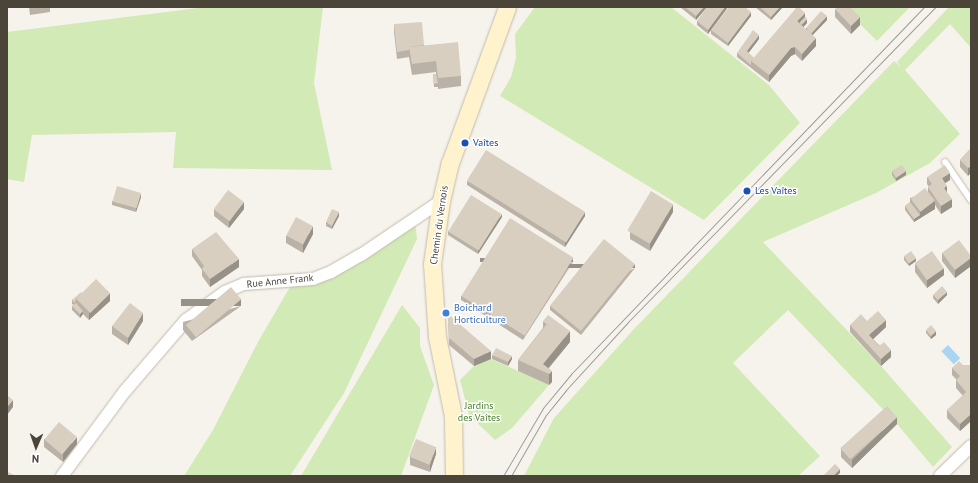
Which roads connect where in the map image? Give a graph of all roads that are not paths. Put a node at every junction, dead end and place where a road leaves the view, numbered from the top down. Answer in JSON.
{"nodes":[{"id":1,"x":506,"y":7,"type":"edge"},
{"id":2,"x":944,"y":162,"type":"dead end"},
{"id":3,"x":971,"y":200,"type":"edge"},
{"id":4,"x":441,"y":201,"type":"junction"},
{"id":5,"x":971,"y":446,"type":"edge"},
{"id":6,"x":62,"y":476,"type":"edge"},
{"id":7,"x":454,"y":476,"type":"edge"},
{"id":8,"x":940,"y":476,"type":"edge"}],
"edges":[{"from":1,"to":4,"type":"street","name":"Chemin du Vernois"},
{"from":2,"to":3,"type":"lane"},
{"from":4,"to":6,"type":"street","name":"Rue Anne Frank"},
{"from":4,"to":7,"type":"street","name":"Chemin du Vernois"},
{"from":5,"to":8,"type":"street"}]}
